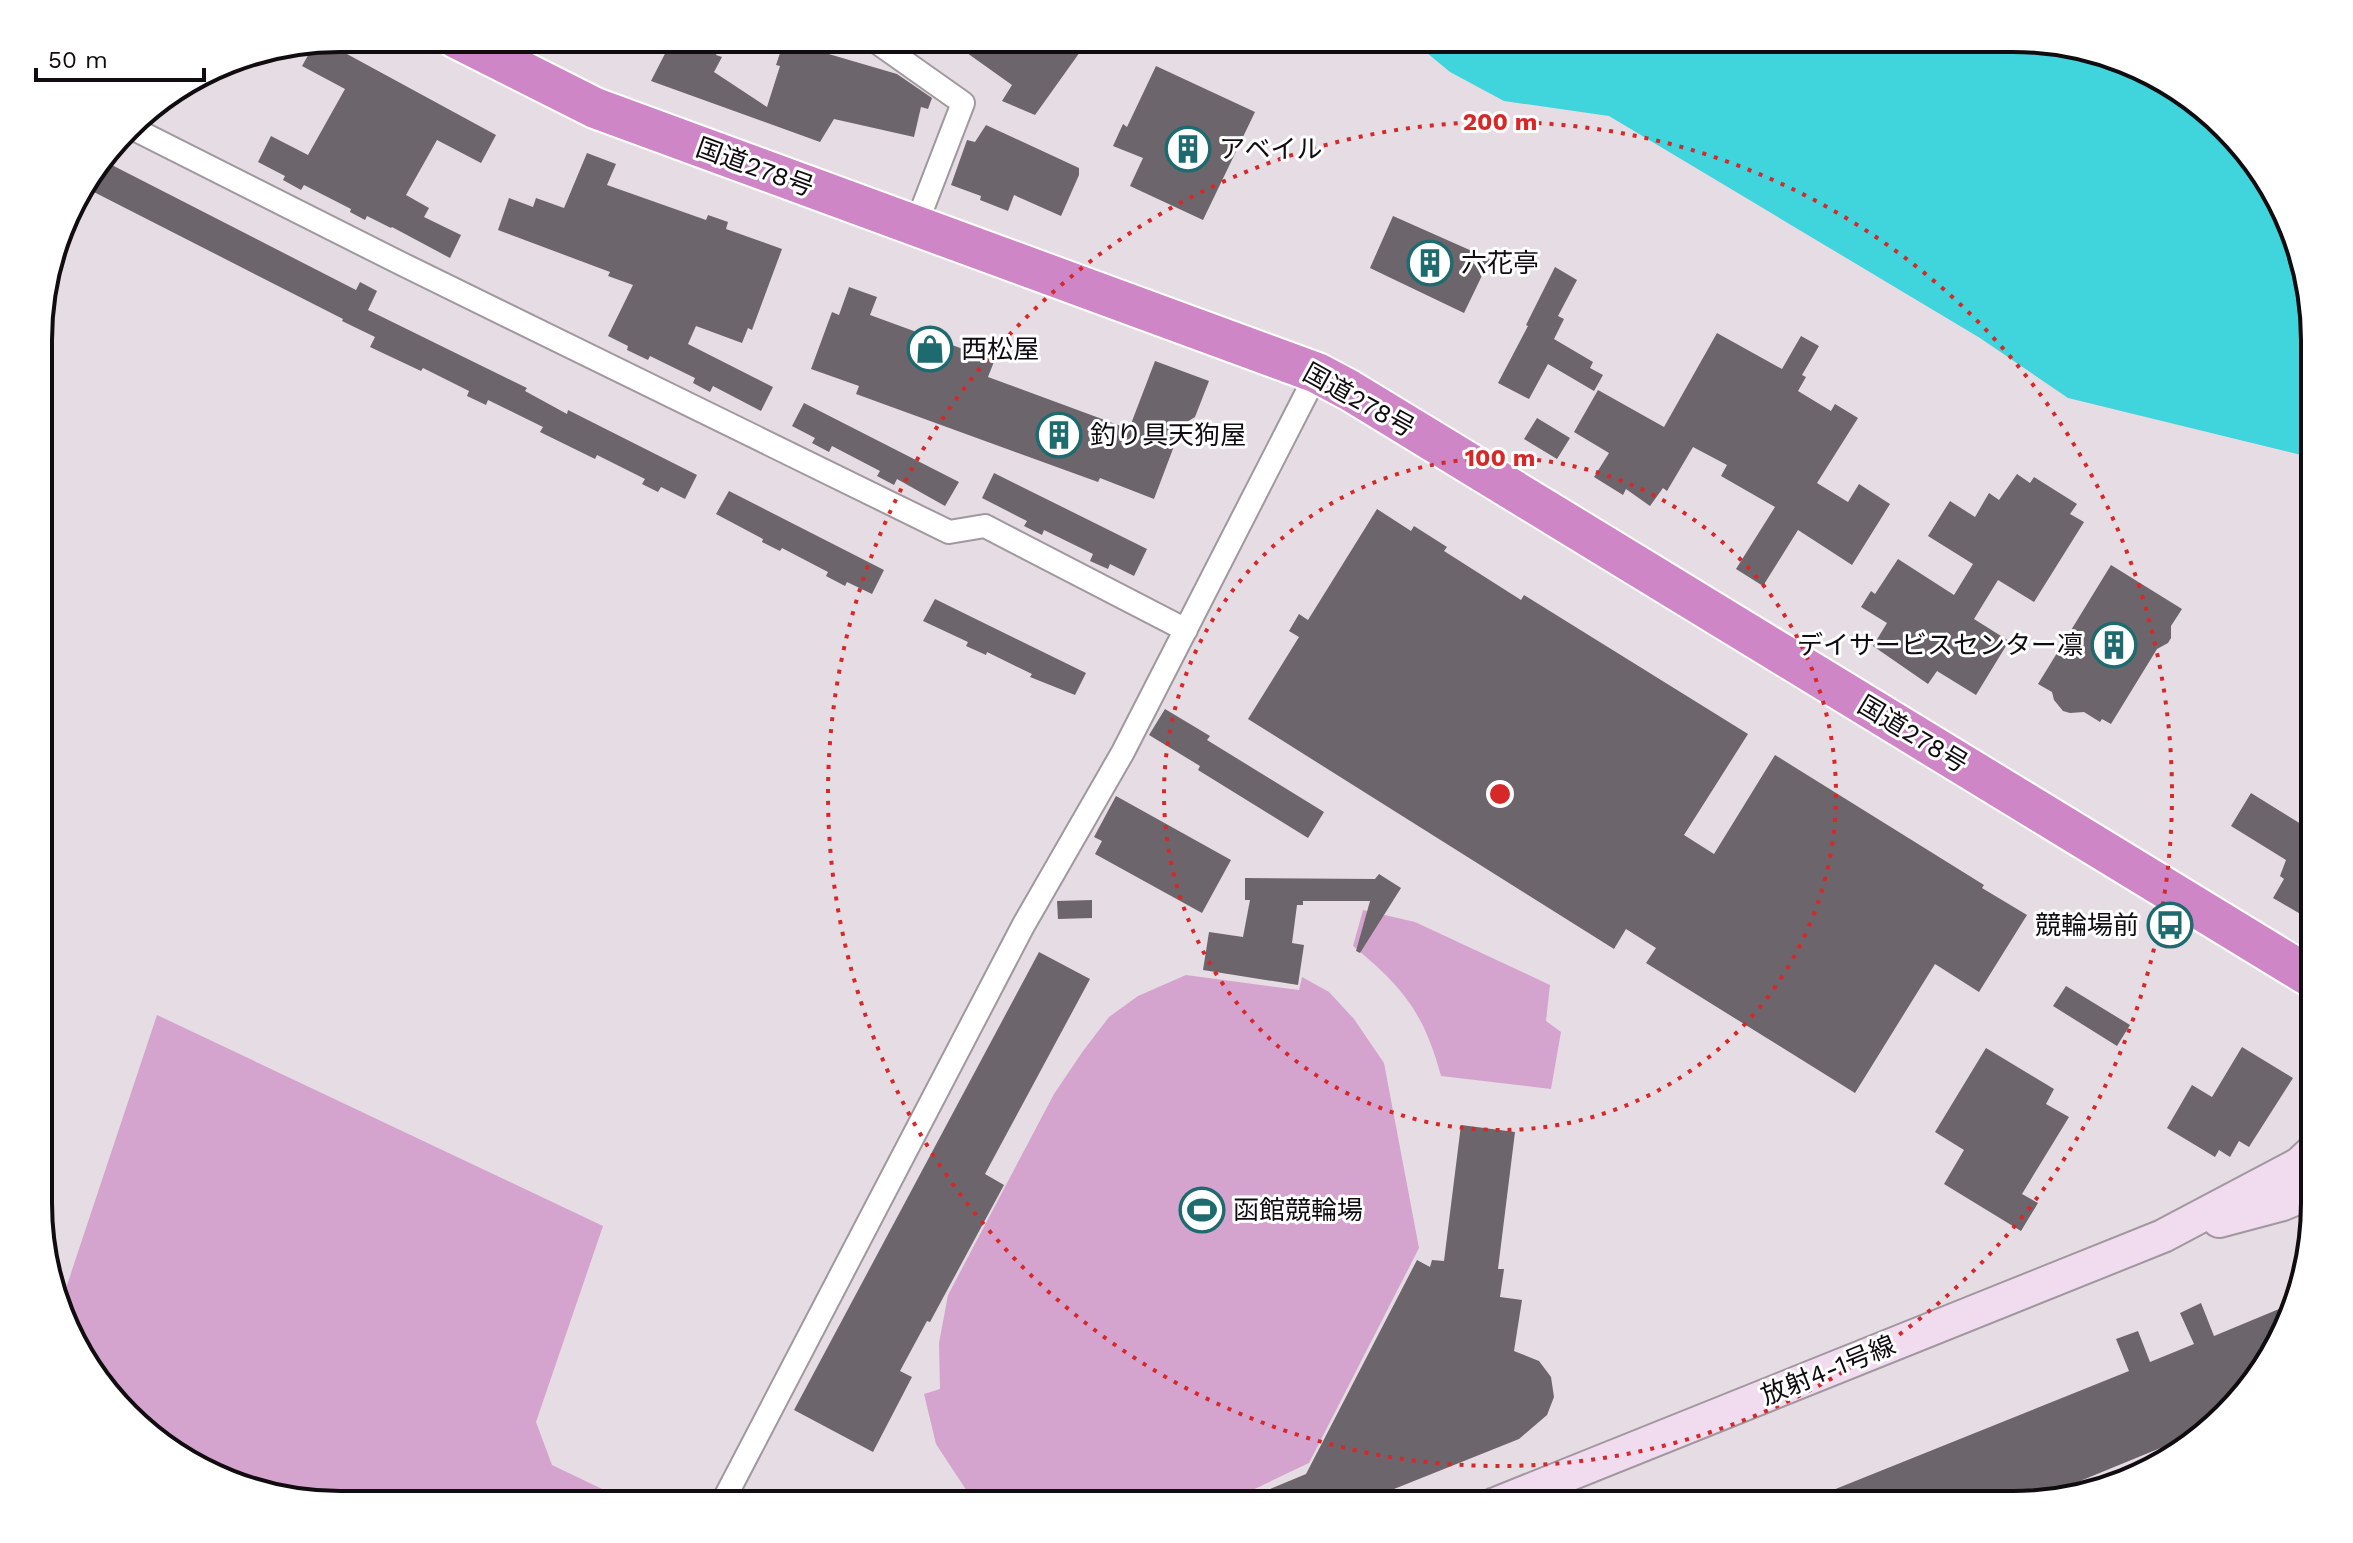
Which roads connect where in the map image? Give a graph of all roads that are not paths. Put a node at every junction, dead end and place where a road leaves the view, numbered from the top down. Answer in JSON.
{"nodes":[{"id":1,"x":484,"y":52,"type":"edge"},
{"id":2,"x":891,"y":52,"type":"edge"},
{"id":3,"x":140,"y":132,"type":"edge"},
{"id":4,"x":916,"y":225,"type":"junction"},
{"id":5,"x":1317,"y":373,"type":"junction"},
{"id":6,"x":1186,"y":630,"type":"junction"},
{"id":7,"x":2301,"y":971,"type":"edge"},
{"id":8,"x":2301,"y":1162,"type":"edge"},
{"id":9,"x":2301,"y":1196,"type":"edge"},
{"id":10,"x":2163,"y":1236,"type":"junction"},
{"id":11,"x":728,"y":1491,"type":"edge"},
{"id":12,"x":1528,"y":1491,"type":"edge"}],
"edges":[{"from":1,"to":4,"type":"highway","name":"国道278号"},
{"from":2,"to":4,"type":"street"},
{"from":3,"to":6,"type":"street"},
{"from":4,"to":5,"type":"highway","name":"国道278号"},
{"from":5,"to":6,"type":"street"},
{"from":5,"to":7,"type":"highway","name":"国道278号"},
{"from":6,"to":11,"type":"street"},
{"from":8,"to":10,"type":"street","name":"放射4-1号線"},
{"from":9,"to":10,"type":"street","name":"放射4-1号線"},
{"from":10,"to":12,"type":"street","name":"放射4-1号線"}]}
